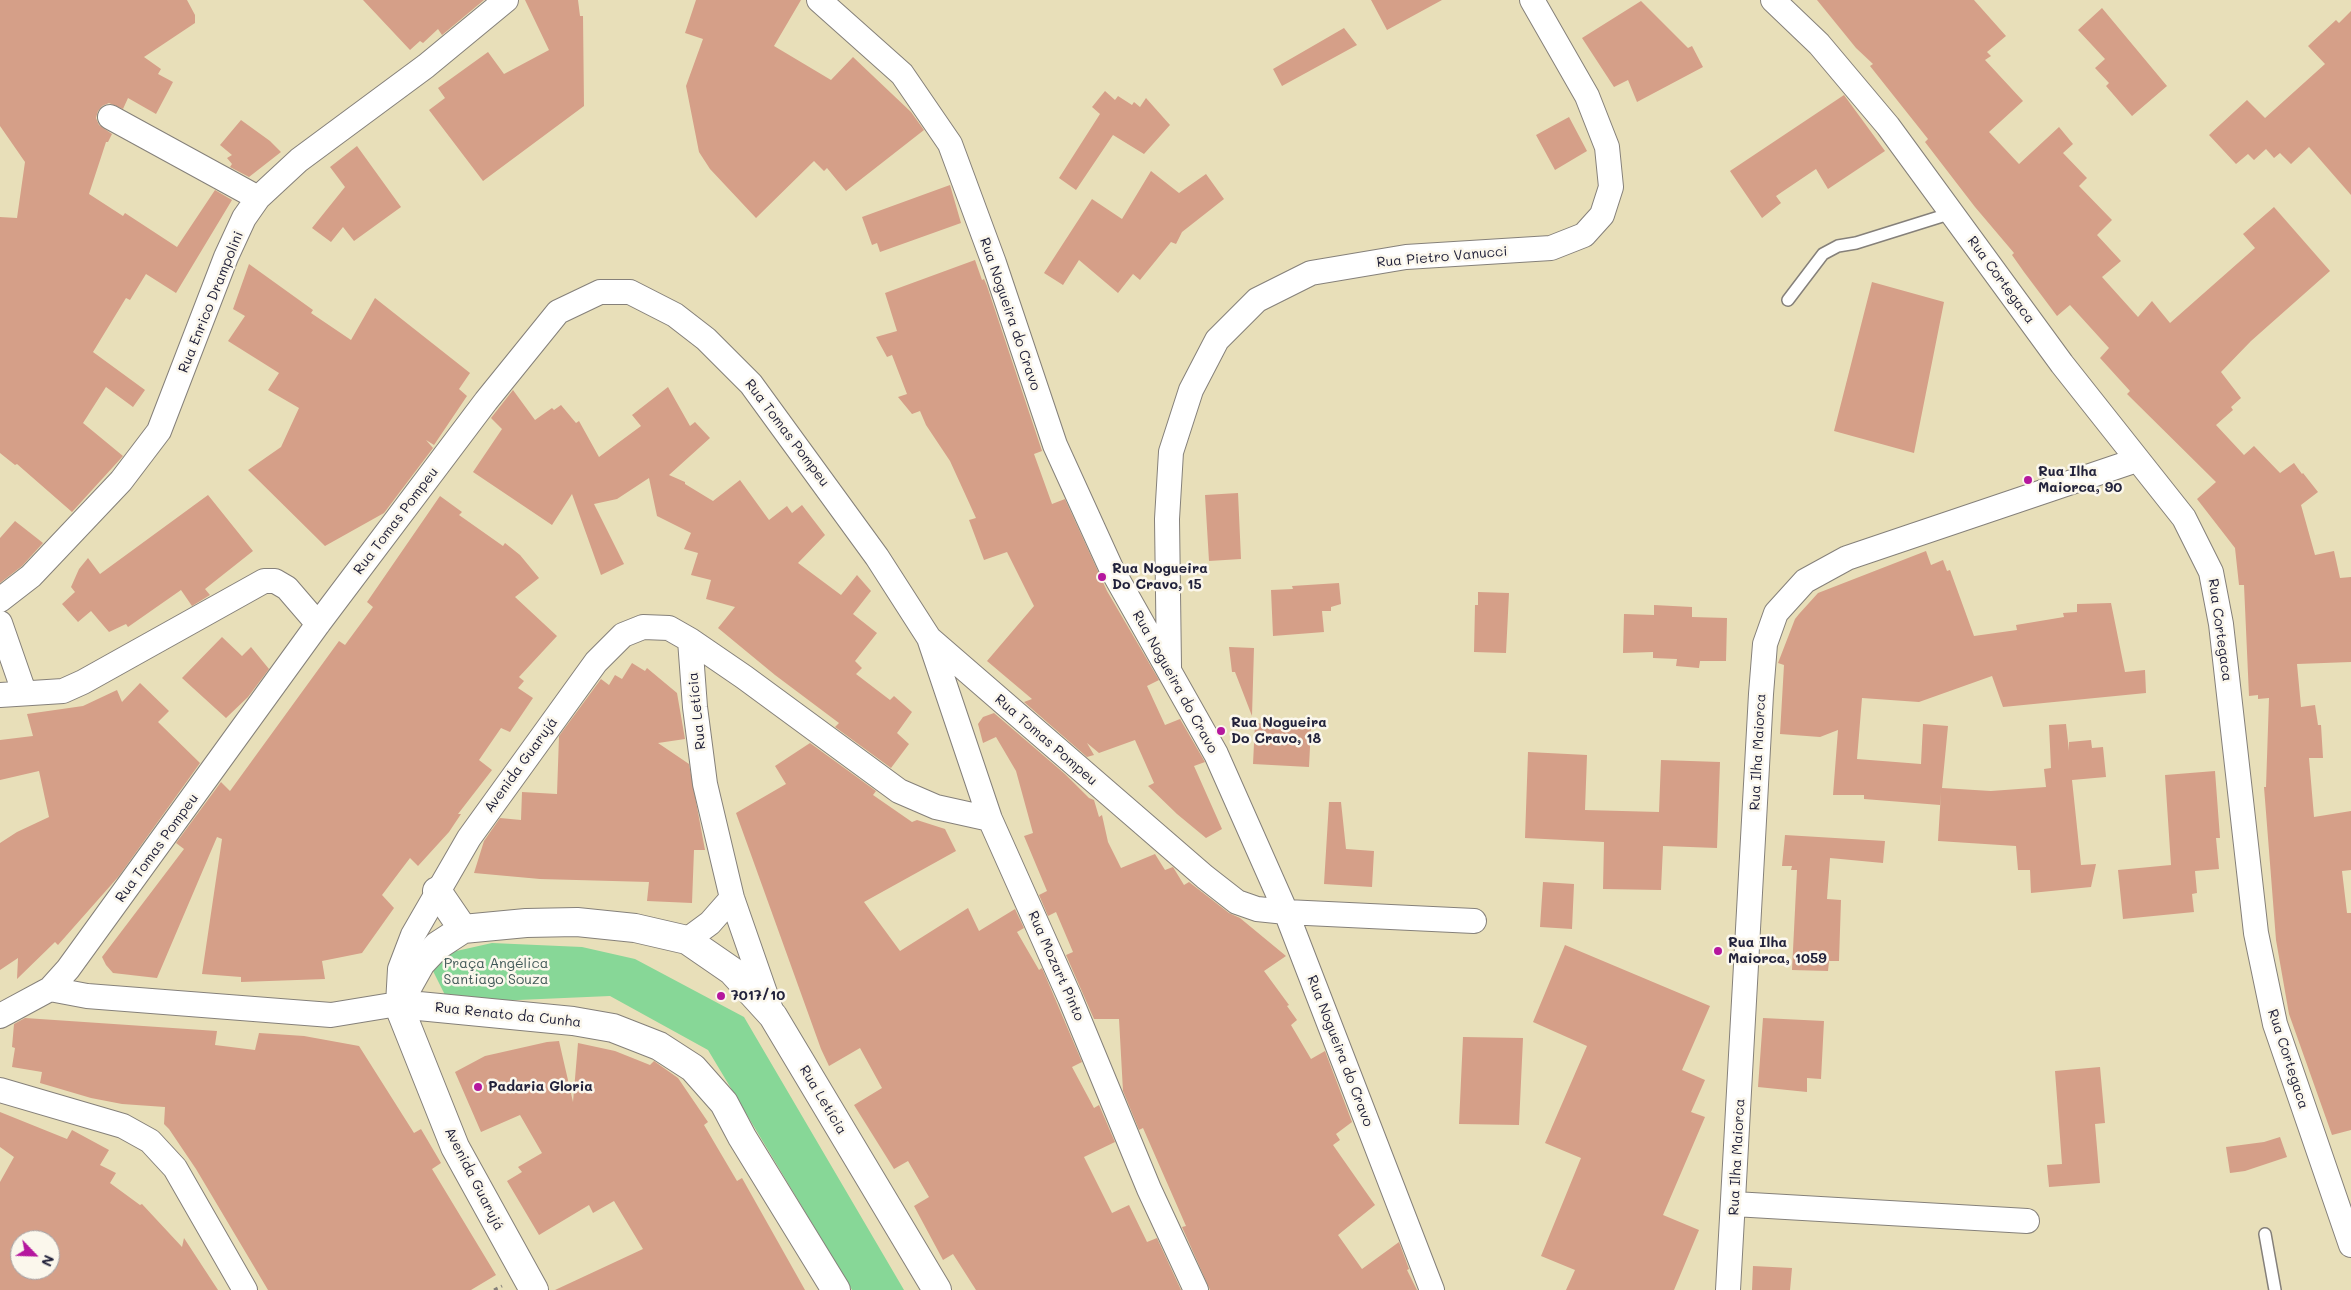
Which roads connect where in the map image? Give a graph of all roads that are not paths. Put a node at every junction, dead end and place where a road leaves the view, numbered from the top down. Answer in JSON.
{"nodes":[{"id":1,"x":506,"y":0,"type":"edge"},
{"id":2,"x":819,"y":0,"type":"edge"},
{"id":3,"x":1532,"y":0,"type":"edge"},
{"id":4,"x":1773,"y":0,"type":"edge"},
{"id":5,"x":110,"y":117,"type":"dead end"},
{"id":6,"x":258,"y":198,"type":"junction"},
{"id":7,"x":1952,"y":213,"type":"junction"},
{"id":8,"x":1788,"y":300,"type":"dead end"},
{"id":9,"x":2137,"y":460,"type":"junction"},
{"id":10,"x":0,"y":600,"type":"edge"},
{"id":11,"x":0,"y":623,"type":"edge"},
{"id":12,"x":318,"y":624,"type":"junction"},
{"id":13,"x":929,"y":638,"type":"junction"},
{"id":14,"x":690,"y":640,"type":"junction"},
{"id":15,"x":1169,"y":669,"type":"junction"},
{"id":16,"x":24,"y":692,"type":"junction"},
{"id":17,"x":0,"y":695,"type":"edge"},
{"id":18,"x":990,"y":819,"type":"junction"},
{"id":19,"x":437,"y":891,"type":"junction"},
{"id":20,"x":732,"y":898,"type":"junction"},
{"id":21,"x":1286,"y":912,"type":"junction"},
{"id":22,"x":1474,"y":921,"type":"dead end"},
{"id":23,"x":463,"y":929,"type":"junction"},
{"id":24,"x":687,"y":940,"type":"junction"},
{"id":25,"x":50,"y":989,"type":"junction"},
{"id":26,"x":398,"y":1004,"type":"junction"},
{"id":27,"x":0,"y":1016,"type":"edge"},
{"id":28,"x":773,"y":1016,"type":"junction"},
{"id":29,"x":0,"y":1090,"type":"edge"},
{"id":30,"x":1734,"y":1204,"type":"junction"},
{"id":31,"x":2027,"y":1221,"type":"dead end"},
{"id":32,"x":2265,"y":1234,"type":"dead end"},
{"id":33,"x":2351,"y":1245,"type":"edge"},
{"id":34,"x":245,"y":1290,"type":"edge"},
{"id":35,"x":534,"y":1290,"type":"edge"},
{"id":36,"x":836,"y":1290,"type":"edge"},
{"id":37,"x":938,"y":1290,"type":"edge"},
{"id":38,"x":1196,"y":1290,"type":"edge"},
{"id":39,"x":1432,"y":1290,"type":"edge"},
{"id":40,"x":1728,"y":1290,"type":"edge"},
{"id":41,"x":2275,"y":1290,"type":"edge"}],
"edges":[{"from":1,"to":6,"type":"street","name":"Rua Enrico Drampolini"},
{"from":2,"to":15,"type":"street","name":"Rua Nogueira do Cravo"},
{"from":3,"to":15,"type":"street","name":"Rua Pietro Vanucci"},
{"from":4,"to":7,"type":"street","name":"Rua Cortegaca"},
{"from":5,"to":6,"type":"street"},
{"from":6,"to":10,"type":"street","name":"Rua Enrico Drampolini"},
{"from":7,"to":8,"type":"lane"},
{"from":7,"to":9,"type":"street","name":"Rua Cortegaca"},
{"from":9,"to":30,"type":"street","name":"Rua Ilha Maiorca"},
{"from":9,"to":33,"type":"street","name":"Rua Cortegaca"},
{"from":11,"to":16,"type":"street"},
{"from":12,"to":13,"type":"street","name":"Rua Tomas Pompeu"},
{"from":12,"to":16,"type":"street"},
{"from":12,"to":25,"type":"street","name":"Rua Tomas Pompeu"},
{"from":13,"to":18,"type":"street","name":"Rua Mozart Pinto"},
{"from":13,"to":21,"type":"street","name":"Rua Tomas Pompeu"},
{"from":14,"to":18,"type":"street","name":"Avenida Guarujá"},
{"from":14,"to":19,"type":"street","name":"Avenida Guarujá"},
{"from":14,"to":20,"type":"street","name":"Rua Letícia"},
{"from":15,"to":21,"type":"street","name":"Rua Nogueira do Cravo"},
{"from":16,"to":17,"type":"street"},
{"from":18,"to":38,"type":"street","name":"Rua Mozart Pinto"},
{"from":19,"to":23,"type":"street"},
{"from":19,"to":26,"type":"street","name":"Avenida Guarujá"},
{"from":20,"to":24,"type":"street"},
{"from":20,"to":28,"type":"street","name":"Rua Letícia"},
{"from":21,"to":22,"type":"street","name":"Rua Tomas Pompeu"},
{"from":21,"to":39,"type":"street","name":"Rua Nogueira do Cravo"},
{"from":23,"to":24,"type":"street"},
{"from":23,"to":26,"type":"street"},
{"from":24,"to":28,"type":"street"},
{"from":25,"to":26,"type":"street","name":"Rua Renato da Cunha"},
{"from":25,"to":27,"type":"street","name":"Rua Tomas Pompeu"},
{"from":26,"to":35,"type":"street","name":"Avenida Guarujá"},
{"from":26,"to":36,"type":"street","name":"Rua Renato da Cunha"},
{"from":28,"to":37,"type":"street","name":"Rua Letícia"},
{"from":29,"to":34,"type":"street"},
{"from":30,"to":31,"type":"street"},
{"from":30,"to":40,"type":"street","name":"Rua Ilha Maiorca"},
{"from":32,"to":41,"type":"lane"}]}
